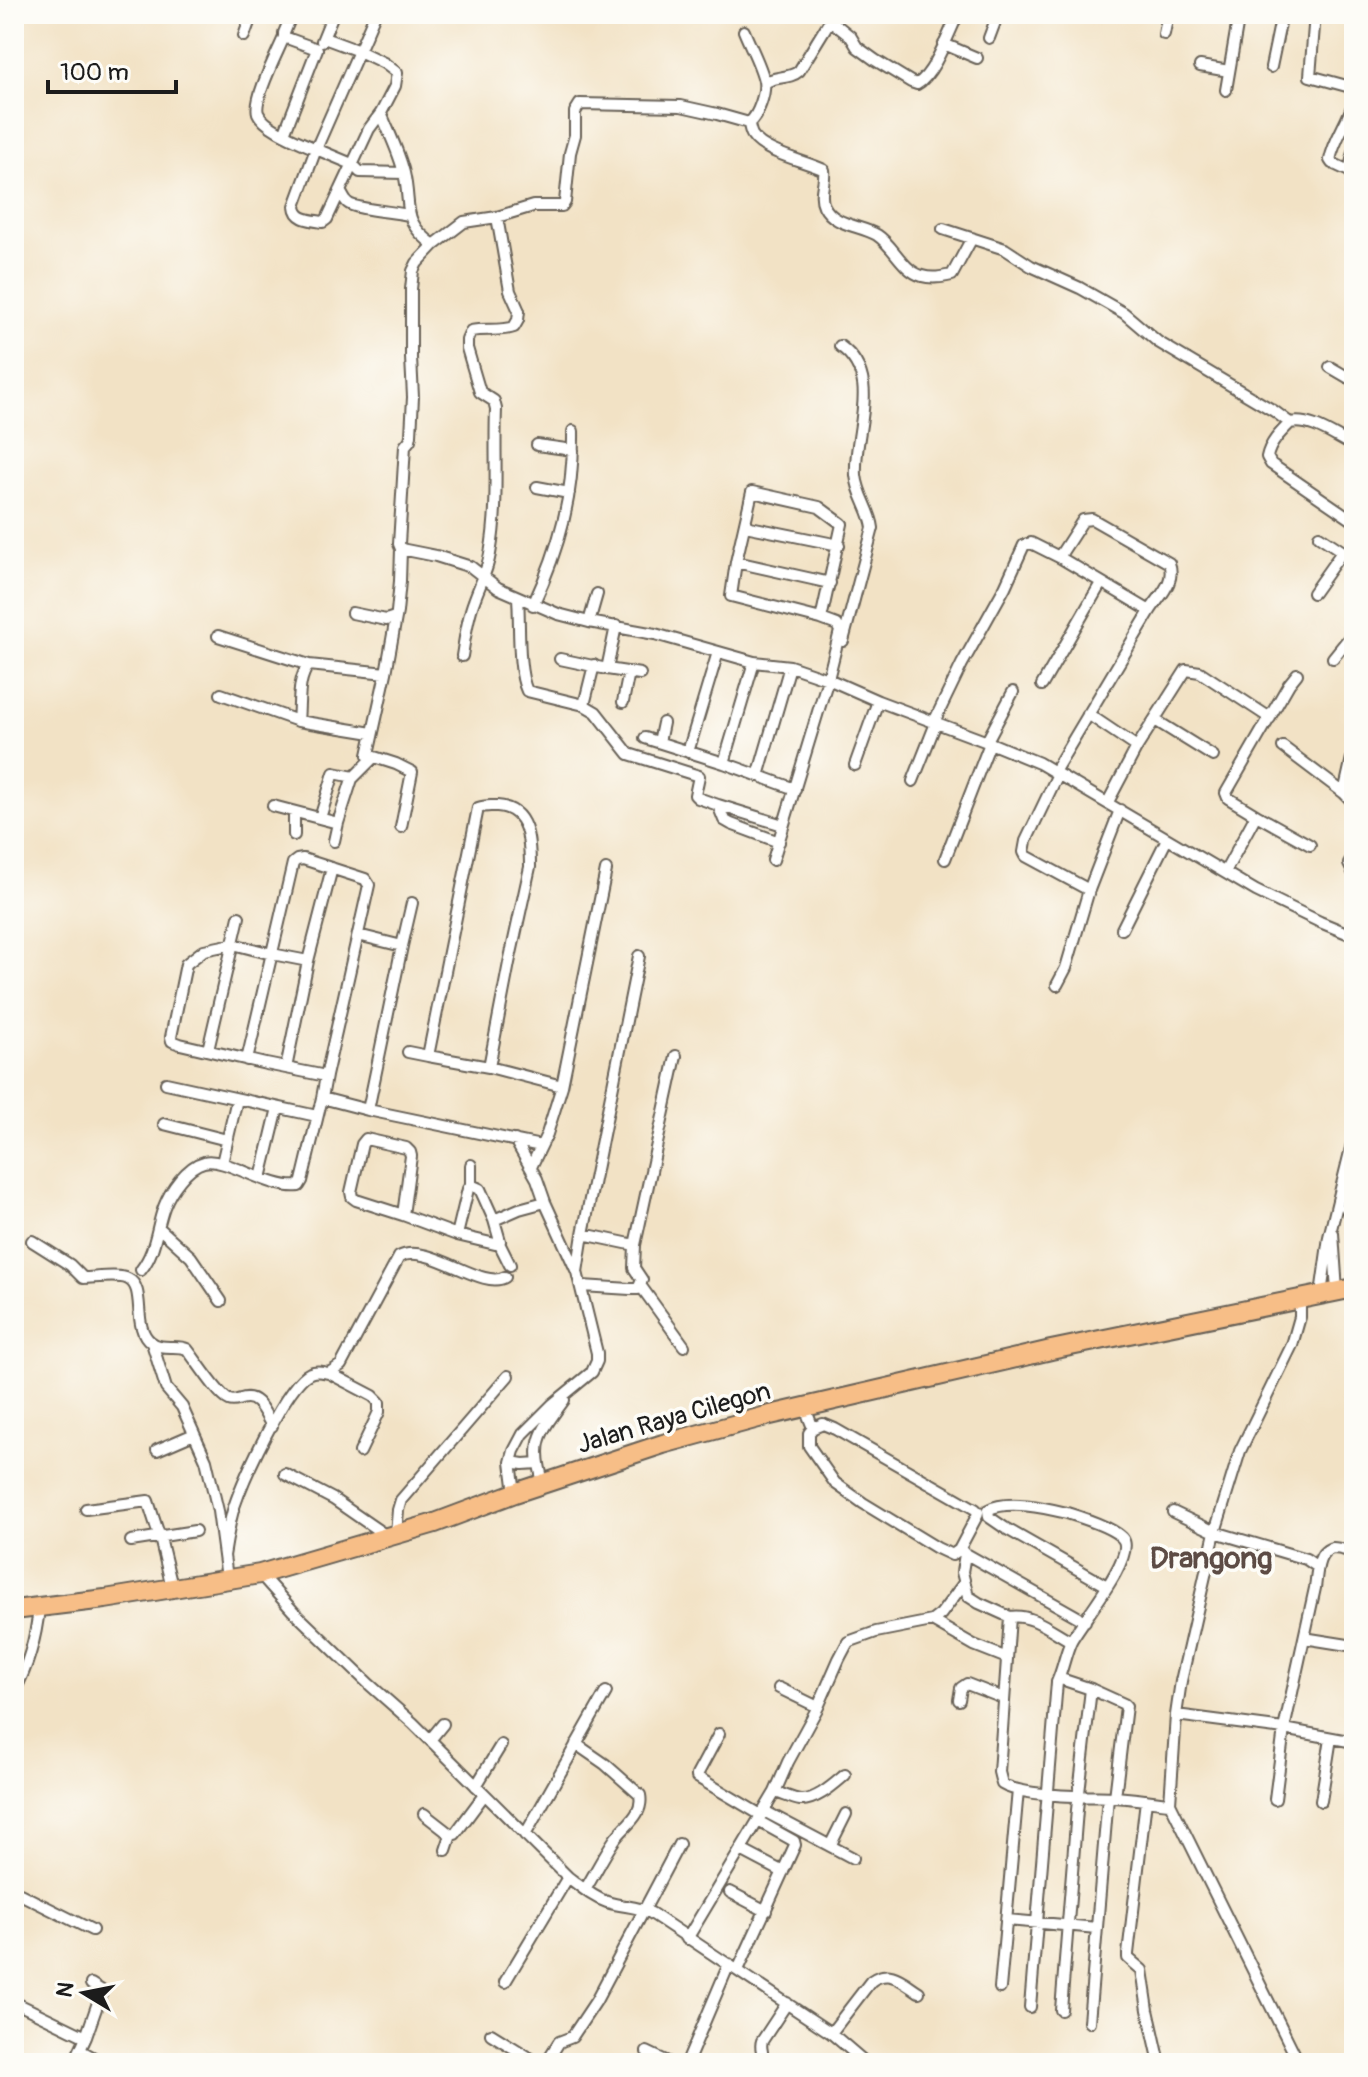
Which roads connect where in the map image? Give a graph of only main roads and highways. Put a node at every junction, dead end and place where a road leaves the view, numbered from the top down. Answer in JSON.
{"nodes":[{"id":1,"x":1337,"y":1291,"type":"edge"},
{"id":2,"x":14,"y":1610,"type":"edge"}],
"edges":[{"from":1,"to":2,"type":"highway","name":"Jalan Raya Cilegon"}]}
